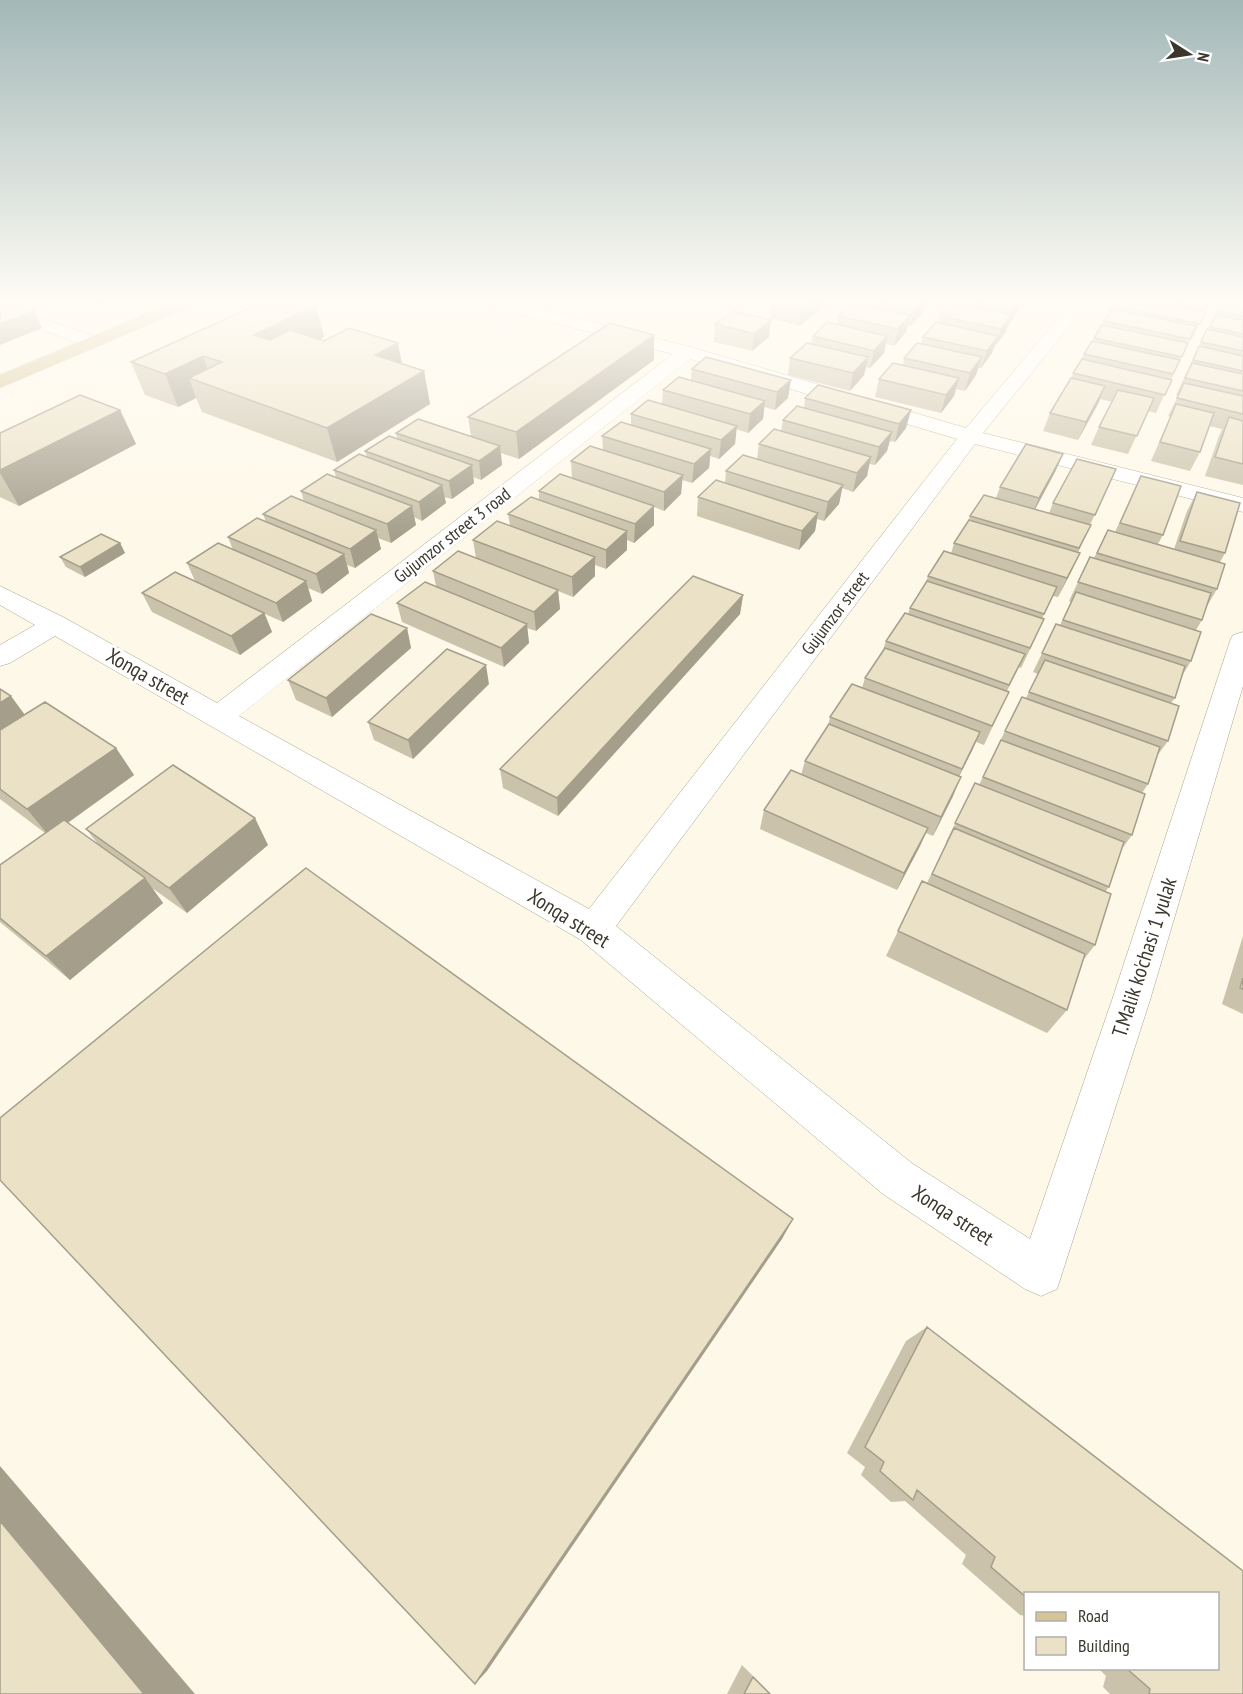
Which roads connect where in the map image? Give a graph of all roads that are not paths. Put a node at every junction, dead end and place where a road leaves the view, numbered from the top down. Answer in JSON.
{"nodes":[{"id":1,"x":650,"y":381,"type":"edge"},
{"id":2,"x":785,"y":381,"type":"edge"},
{"id":3,"x":1016,"y":381,"type":"edge"},
{"id":4,"x":970,"y":436,"type":"junction"},
{"id":5,"x":1243,"y":505,"type":"edge"},
{"id":6,"x":0,"y":594,"type":"edge"},
{"id":7,"x":56,"y":624,"type":"junction"},
{"id":8,"x":1243,"y":640,"type":"edge"},
{"id":9,"x":0,"y":657,"type":"edge"},
{"id":10,"x":218,"y":717,"type":"junction"},
{"id":11,"x":594,"y":929,"type":"junction"},
{"id":12,"x":1041,"y":1273,"type":"joint"}],
"edges":[{"from":1,"to":10,"type":"street","name":"Gujumzor street 3 road"},
{"from":2,"to":4,"type":"street"},
{"from":3,"to":4,"type":"street","name":"Gujumzor street"},
{"from":4,"to":5,"type":"street"},
{"from":4,"to":11,"type":"street","name":"Gujumzor street"},
{"from":6,"to":7,"type":"street","name":"Xonqa street"},
{"from":7,"to":9,"type":"street"},
{"from":7,"to":10,"type":"street","name":"Xonqa street"},
{"from":8,"to":12,"type":"street","name":"T.Malik ko'chasi 1 yulak"},
{"from":10,"to":11,"type":"street","name":"Xonqa street"},
{"from":11,"to":12,"type":"street","name":"Xonqa street"}]}
